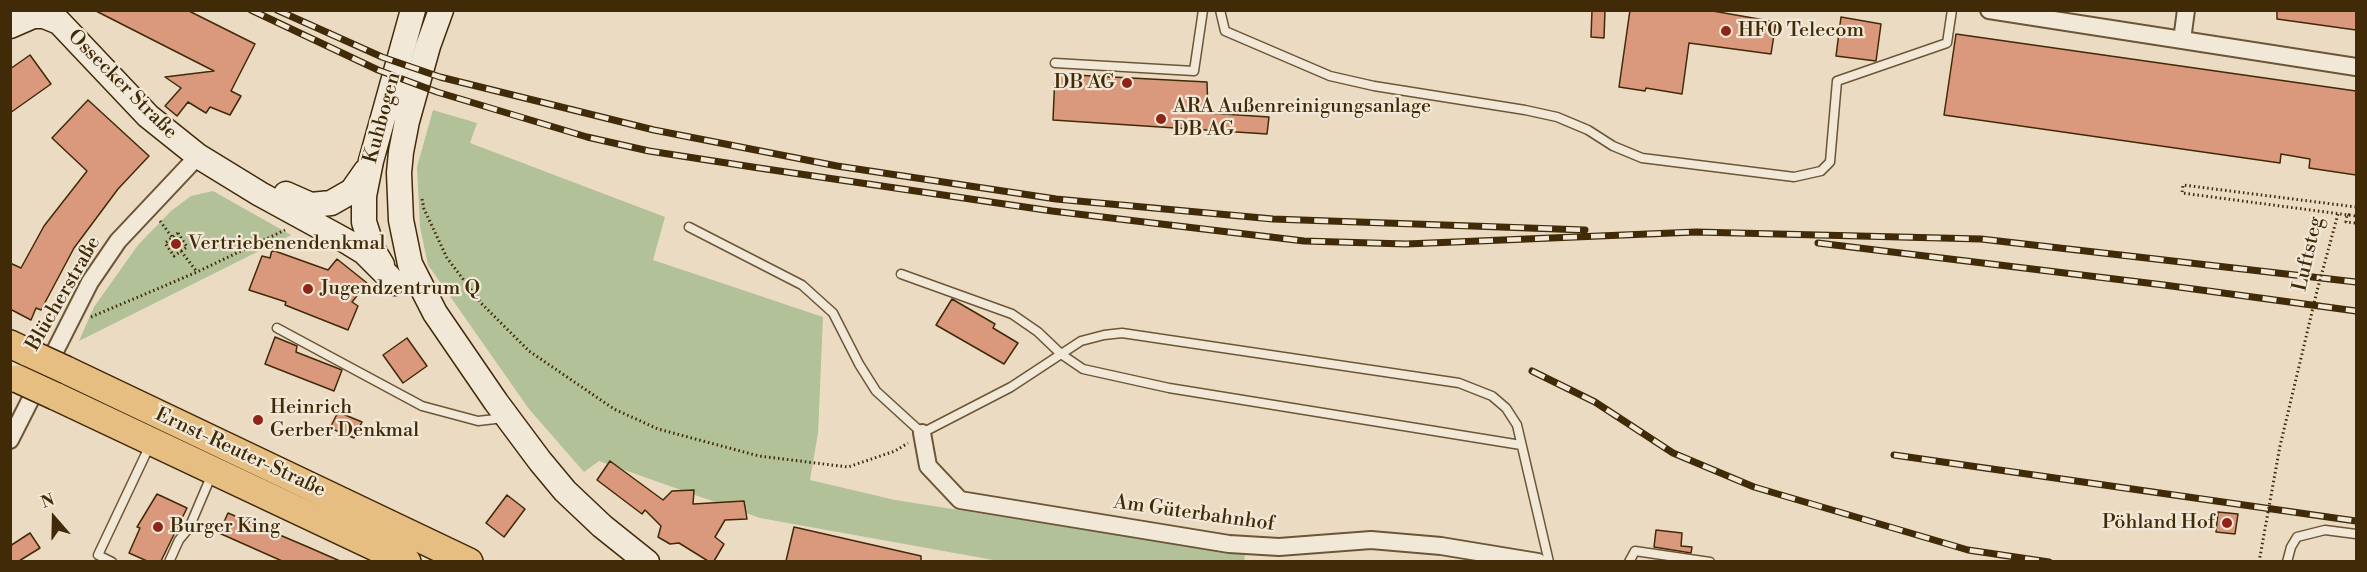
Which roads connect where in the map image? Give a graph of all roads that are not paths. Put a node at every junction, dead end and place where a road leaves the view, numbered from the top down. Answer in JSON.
{"nodes":[{"id":1,"x":441,"y":10,"type":"edge"},
{"id":2,"x":1203,"y":10,"type":"edge"},
{"id":3,"x":1220,"y":10,"type":"edge"},
{"id":4,"x":1952,"y":10,"type":"edge"},
{"id":5,"x":1989,"y":10,"type":"edge"},
{"id":6,"x":2186,"y":10,"type":"edge"},
{"id":7,"x":413,"y":12,"type":"edge"},
{"id":8,"x":10,"y":26,"type":"edge"},
{"id":9,"x":2182,"y":40,"type":"junction"},
{"id":10,"x":428,"y":46,"type":"junction"},
{"id":11,"x":1055,"y":63,"type":"dead end"},
{"id":12,"x":2356,"y":67,"type":"edge"},
{"id":13,"x":198,"y":156,"type":"junction"},
{"id":14,"x":371,"y":161,"type":"junction"},
{"id":15,"x":399,"y":173,"type":"junction"},
{"id":16,"x":319,"y":217,"type":"junction"},
{"id":17,"x":364,"y":222,"type":"junction"},
{"id":18,"x":689,"y":227,"type":"dead end"},
{"id":19,"x":902,"y":274,"type":"dead end"},
{"id":20,"x":395,"y":283,"type":"junction"},
{"id":21,"x":422,"y":290,"type":"junction"},
{"id":22,"x":277,"y":328,"type":"dead end"},
{"id":23,"x":20,"y":349,"type":"edge"},
{"id":24,"x":1061,"y":354,"type":"junction"},
{"id":25,"x":14,"y":377,"type":"edge"},
{"id":26,"x":501,"y":410,"type":"junction"},
{"id":27,"x":922,"y":434,"type":"junction"},
{"id":28,"x":10,"y":440,"type":"edge"},
{"id":29,"x":151,"y":441,"type":"junction"},
{"id":30,"x":1521,"y":445,"type":"junction"},
{"id":31,"x":214,"y":471,"type":"junction"},
{"id":32,"x":2356,"y":534,"type":"edge"},
{"id":33,"x":112,"y":561,"type":"edge"},
{"id":34,"x":169,"y":561,"type":"edge"},
{"id":35,"x":407,"y":561,"type":"edge"},
{"id":36,"x":469,"y":561,"type":"edge"},
{"id":37,"x":647,"y":561,"type":"edge"},
{"id":38,"x":1538,"y":561,"type":"edge"},
{"id":39,"x":1549,"y":561,"type":"edge"},
{"id":40,"x":1629,"y":561,"type":"edge"},
{"id":41,"x":1710,"y":561,"type":"edge"},
{"id":42,"x":2287,"y":561,"type":"edge"}],
"edges":[{"from":1,"to":10,"type":"main road"},
{"from":2,"to":11,"type":"lane"},
{"from":3,"to":4,"type":"lane"},
{"from":5,"to":9,"type":"street"},
{"from":6,"to":9,"type":"street"},
{"from":7,"to":10,"type":"main road"},
{"from":7,"to":14,"type":"main road","name":"Kuhbogen"},
{"from":8,"to":13,"type":"main road","name":"Ossecker Straße"},
{"from":9,"to":12,"type":"street"},
{"from":10,"to":15,"type":"main road","name":"Kuhbogen"},
{"from":13,"to":16,"type":"main road","name":"Ossecker Straße"},
{"from":13,"to":28,"type":"street","name":"Blücherstraße"},
{"from":14,"to":16,"type":"main road"},
{"from":14,"to":17,"type":"main road","name":"Kuhbogen"},
{"from":15,"to":17,"type":"main road","name":"Ossecker Straße"},
{"from":15,"to":21,"type":"main road"},
{"from":16,"to":17,"type":"main road","name":"Ossecker Straße"},
{"from":16,"to":20,"type":"main road","name":"Ossecker Straße"},
{"from":17,"to":20,"type":"main road","name":"Kuhbogen"},
{"from":17,"to":21,"type":"main road"},
{"from":18,"to":27,"type":"lane"},
{"from":19,"to":24,"type":"lane"},
{"from":20,"to":26,"type":"main road"},
{"from":21,"to":26,"type":"main road"},
{"from":22,"to":26,"type":"lane"},
{"from":23,"to":36,"type":"main road","name":"Ernst-Reuter-Straße","bridge":true},
{"from":24,"to":27,"type":"lane"},
{"from":24,"to":30,"type":"lane"},
{"from":24,"to":30,"type":"lane"},
{"from":25,"to":29,"type":"main road","name":"Ernst-Reuter-Straße","bridge":true},
{"from":26,"to":37,"type":"main road"},
{"from":27,"to":38,"type":"street","name":"Am Güterbahnhof"},
{"from":29,"to":31,"type":"main road","name":"Ernst-Reuter-Straße"},
{"from":29,"to":33,"type":"lane"},
{"from":30,"to":39,"type":"lane"},
{"from":31,"to":34,"type":"lane"},
{"from":31,"to":35,"type":"main road","name":"Ernst-Reuter-Straße"},
{"from":32,"to":42,"type":"lane"},
{"from":40,"to":41,"type":"lane"}]}
